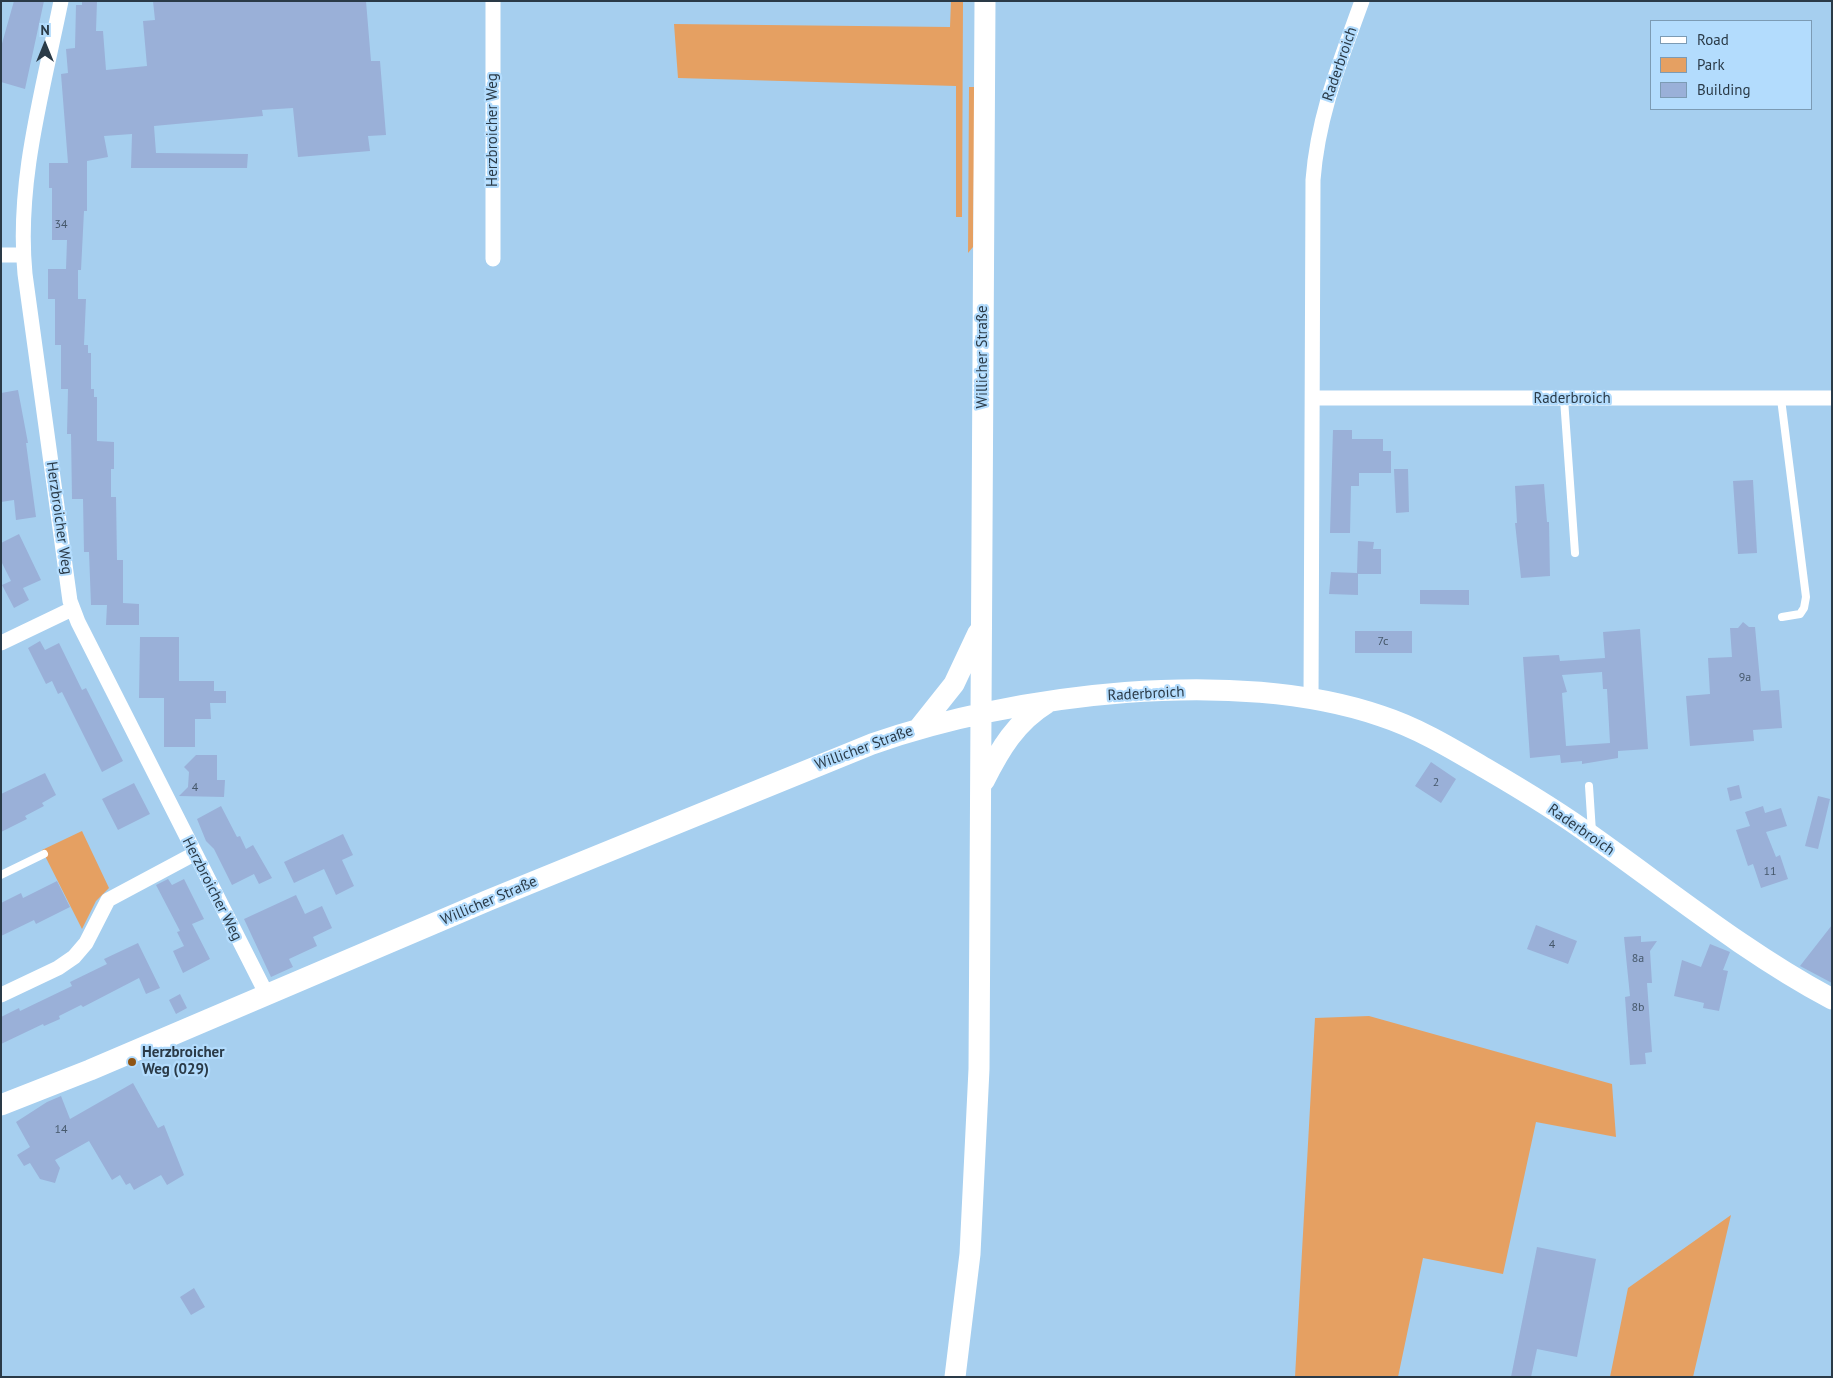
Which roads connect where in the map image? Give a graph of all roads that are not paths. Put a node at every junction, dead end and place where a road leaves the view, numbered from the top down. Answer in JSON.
{"nodes":[{"id":1,"x":61,"y":1,"type":"edge"},
{"id":2,"x":493,"y":1,"type":"edge"},
{"id":3,"x":985,"y":1,"type":"edge"},
{"id":4,"x":1362,"y":1,"type":"edge"},
{"id":5,"x":1,"y":255,"type":"edge"},
{"id":6,"x":23,"y":255,"type":"junction"},
{"id":7,"x":492,"y":259,"type":"dead end"},
{"id":8,"x":1313,"y":398,"type":"junction"},
{"id":9,"x":1832,"y":398,"type":"edge"},
{"id":10,"x":1781,"y":399,"type":"junction"},
{"id":11,"x":1564,"y":400,"type":"junction"},
{"id":12,"x":1575,"y":553,"type":"dead end"},
{"id":13,"x":72,"y":609,"type":"junction"},
{"id":14,"x":1782,"y":618,"type":"dead end"},
{"id":15,"x":982,"y":624,"type":"junction"},
{"id":16,"x":1,"y":643,"type":"edge"},
{"id":17,"x":1311,"y":699,"type":"junction"},
{"id":18,"x":1050,"y":702,"type":"junction"},
{"id":19,"x":982,"y":712,"type":"junction"},
{"id":20,"x":919,"y":728,"type":"junction"},
{"id":21,"x":1589,"y":786,"type":"dead end"},
{"id":22,"x":981,"y":788,"type":"junction"},
{"id":23,"x":1593,"y":836,"type":"junction"},
{"id":24,"x":44,"y":854,"type":"dead end"},
{"id":25,"x":194,"y":854,"type":"junction"},
{"id":26,"x":1,"y":875,"type":"edge"},
{"id":27,"x":266,"y":993,"type":"junction"},
{"id":28,"x":1,"y":995,"type":"edge"},
{"id":29,"x":1832,"y":999,"type":"edge"},
{"id":30,"x":1,"y":1105,"type":"edge"},
{"id":31,"x":955,"y":1377,"type":"edge"}],
"edges":[{"from":1,"to":6,"type":"street","name":"Herzbroicher Weg"},
{"from":2,"to":7,"type":"street","name":"Herzbroicher Weg"},
{"from":3,"to":15,"type":"street","name":"Willicher Straße"},
{"from":4,"to":8,"type":"street","name":"Raderbroich"},
{"from":5,"to":6,"type":"street"},
{"from":6,"to":13,"type":"street","name":"Herzbroicher Weg"},
{"from":8,"to":11,"type":"street","name":"Raderbroich"},
{"from":8,"to":17,"type":"street","name":"Raderbroich"},
{"from":9,"to":10,"type":"street","name":"Raderbroich"},
{"from":10,"to":11,"type":"street","name":"Raderbroich"},
{"from":10,"to":14,"type":"lane"},
{"from":11,"to":12,"type":"lane"},
{"from":13,"to":16,"type":"street"},
{"from":13,"to":25,"type":"street","name":"Herzbroicher Weg"},
{"from":15,"to":19,"type":"street","name":"Willicher Straße"},
{"from":15,"to":20,"type":"street"},
{"from":17,"to":18,"type":"street","name":"Raderbroich"},
{"from":17,"to":23,"type":"street","name":"Raderbroich"},
{"from":18,"to":19,"type":"street","name":"Raderbroich"},
{"from":18,"to":22,"type":"street"},
{"from":19,"to":20,"type":"street","name":"Willicher Straße"},
{"from":19,"to":22,"type":"street","name":"Willicher Straße"},
{"from":20,"to":27,"type":"street","name":"Willicher Straße"},
{"from":21,"to":23,"type":"lane"},
{"from":22,"to":31,"type":"street","name":"Willicher Straße"},
{"from":23,"to":29,"type":"street","name":"Raderbroich"},
{"from":24,"to":26,"type":"lane"},
{"from":25,"to":27,"type":"street","name":"Herzbroicher Weg"},
{"from":25,"to":28,"type":"street"},
{"from":27,"to":30,"type":"street","name":"Willicher Straße"}]}
